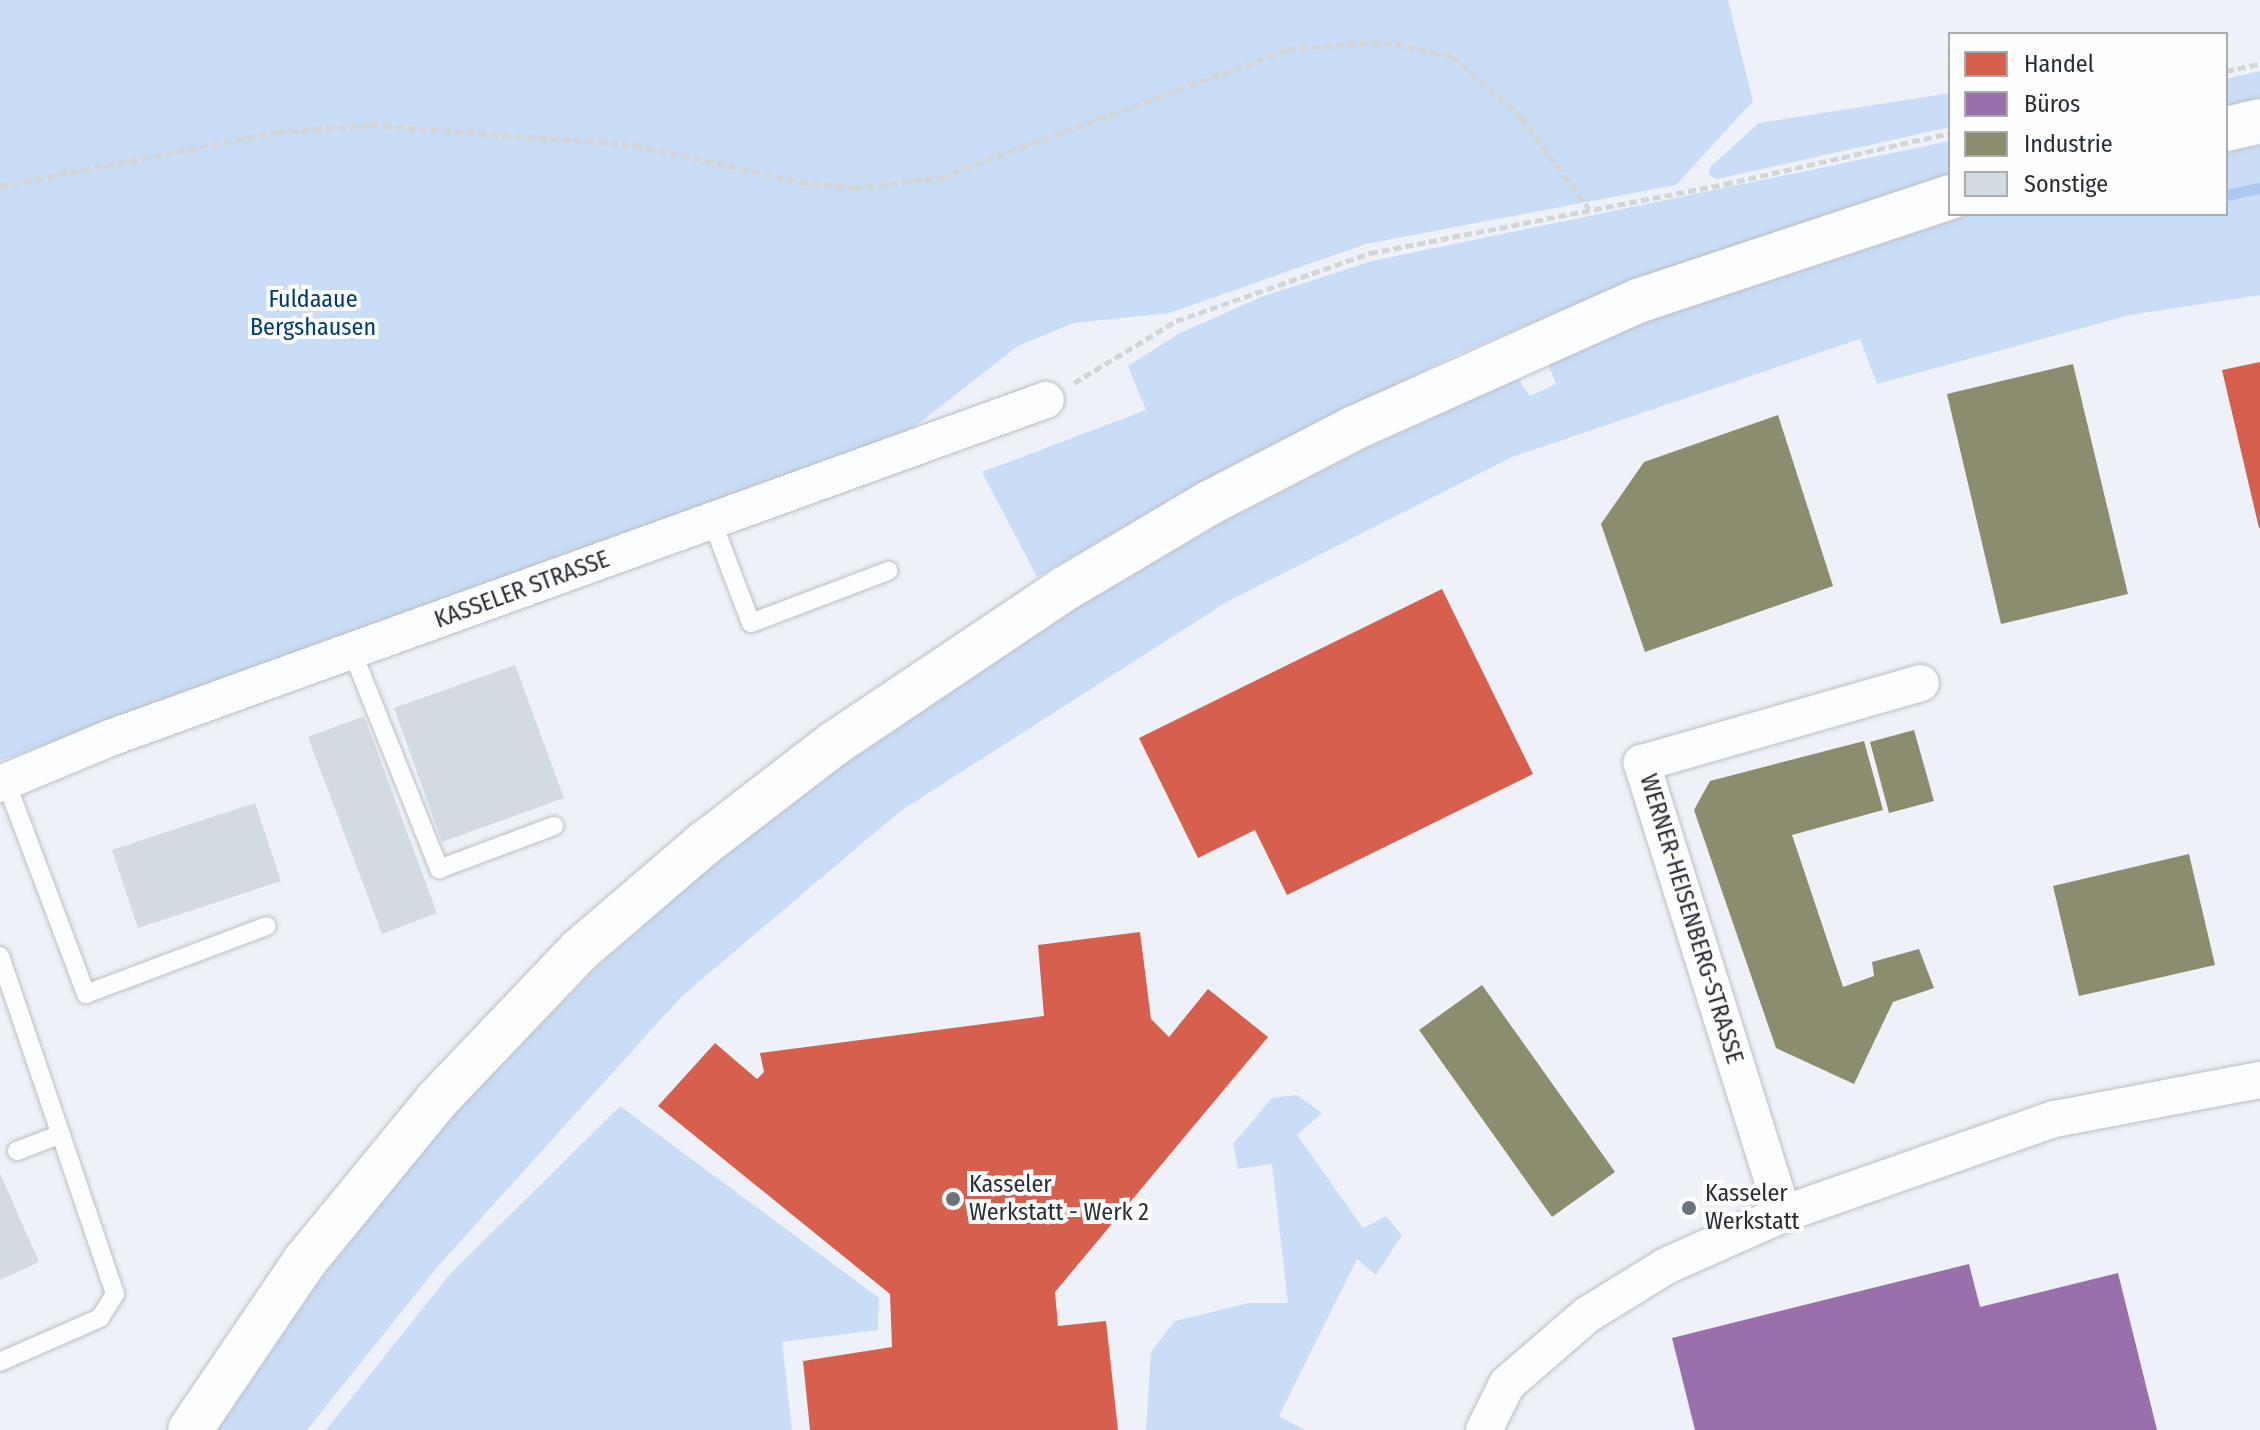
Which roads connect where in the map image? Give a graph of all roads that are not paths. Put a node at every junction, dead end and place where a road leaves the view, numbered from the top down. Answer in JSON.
{"nodes":[{"id":1,"x":2260,"y":121,"type":"edge"},
{"id":2,"x":2228,"y":129,"type":"edge"},
{"id":3,"x":1948,"y":198,"type":"edge"},
{"id":4,"x":1046,"y":400,"type":"road end"},
{"id":5,"x":712,"y":521,"type":"junction"},
{"id":6,"x":888,"y":571,"type":"dead end"},
{"id":7,"x":352,"y":651,"type":"junction"},
{"id":8,"x":1921,"y":683,"type":"dead end"},
{"id":9,"x":3,"y":783,"type":"edge"},
{"id":10,"x":554,"y":826,"type":"dead end"},
{"id":11,"x":267,"y":926,"type":"dead end"},
{"id":12,"x":0,"y":956,"type":"edge"},
{"id":13,"x":2260,"y":1080,"type":"edge"},
{"id":14,"x":61,"y":1134,"type":"junction"},
{"id":15,"x":17,"y":1151,"type":"dead end"},
{"id":16,"x":1783,"y":1214,"type":"junction"},
{"id":17,"x":0,"y":1362,"type":"edge"},
{"id":18,"x":190,"y":1430,"type":"edge"},
{"id":19,"x":1484,"y":1430,"type":"edge"}],
"edges":[{"from":1,"to":2,"type":"main road"},
{"from":3,"to":18,"type":"main road"},
{"from":4,"to":5,"type":"street","name":"KASSELER STRASSE"},
{"from":5,"to":6,"type":"lane"},
{"from":5,"to":7,"type":"street","name":"KASSELER STRASSE"},
{"from":7,"to":9,"type":"street","name":"KASSELER STRASSE"},
{"from":7,"to":10,"type":"lane"},
{"from":8,"to":16,"type":"street","name":"WERNER-HEISENBERG-STRASSE"},
{"from":9,"to":11,"type":"lane"},
{"from":12,"to":14,"type":"lane"},
{"from":13,"to":16,"type":"street"},
{"from":14,"to":15,"type":"lane"},
{"from":14,"to":17,"type":"lane"},
{"from":16,"to":19,"type":"street"}]}
